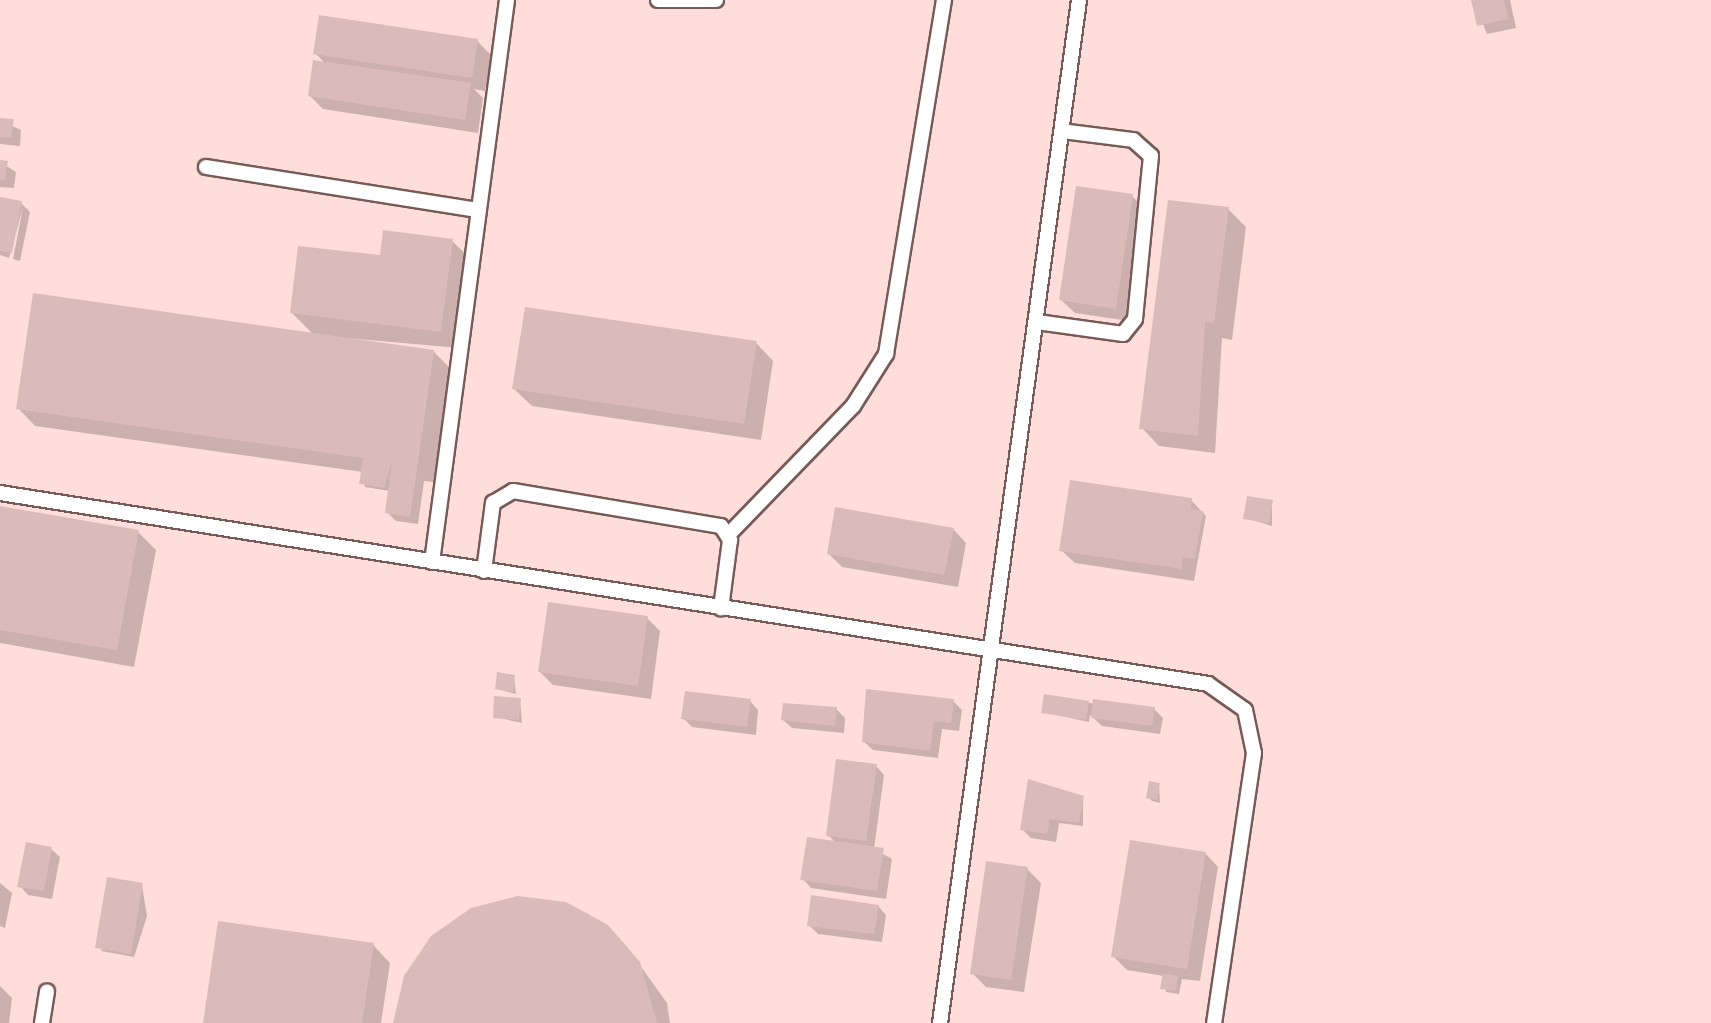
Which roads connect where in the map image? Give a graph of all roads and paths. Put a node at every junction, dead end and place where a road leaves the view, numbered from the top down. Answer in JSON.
{"nodes":[{"id":1,"x":507,"y":0,"type":"edge"},
{"id":2,"x":658,"y":0,"type":"edge"},
{"id":3,"x":716,"y":0,"type":"edge"},
{"id":4,"x":944,"y":0,"type":"edge"},
{"id":5,"x":1079,"y":0,"type":"edge"},
{"id":6,"x":1062,"y":131,"type":"junction"},
{"id":7,"x":206,"y":167,"type":"dead end"},
{"id":8,"x":479,"y":210,"type":"junction"},
{"id":9,"x":1037,"y":322,"type":"junction"},
{"id":10,"x":0,"y":493,"type":"edge"},
{"id":11,"x":729,"y":534,"type":"junction"},
{"id":12,"x":432,"y":562,"type":"junction"},
{"id":13,"x":484,"y":571,"type":"junction"},
{"id":14,"x":721,"y":608,"type":"junction"},
{"id":15,"x":995,"y":652,"type":"junction"},
{"id":16,"x":47,"y":991,"type":"dead end"},
{"id":17,"x":42,"y":1023,"type":"edge"},
{"id":18,"x":940,"y":1023,"type":"edge"},
{"id":19,"x":1214,"y":1023,"type":"edge"}],
"edges":[{"from":1,"to":8,"type":"lane"},
{"from":2,"to":3,"type":"lane"},
{"from":4,"to":11,"type":"lane"},
{"from":5,"to":6,"type":"lane"},
{"from":6,"to":9,"type":"lane"},
{"from":6,"to":9,"type":"lane"},
{"from":7,"to":8,"type":"lane"},
{"from":8,"to":12,"type":"lane"},
{"from":9,"to":15,"type":"lane"},
{"from":10,"to":12,"type":"lane"},
{"from":11,"to":13,"type":"lane"},
{"from":11,"to":14,"type":"lane"},
{"from":12,"to":13,"type":"lane"},
{"from":13,"to":14,"type":"lane"},
{"from":14,"to":15,"type":"lane"},
{"from":15,"to":18,"type":"lane"},
{"from":15,"to":19,"type":"lane"},
{"from":16,"to":17,"type":"lane"}]}
